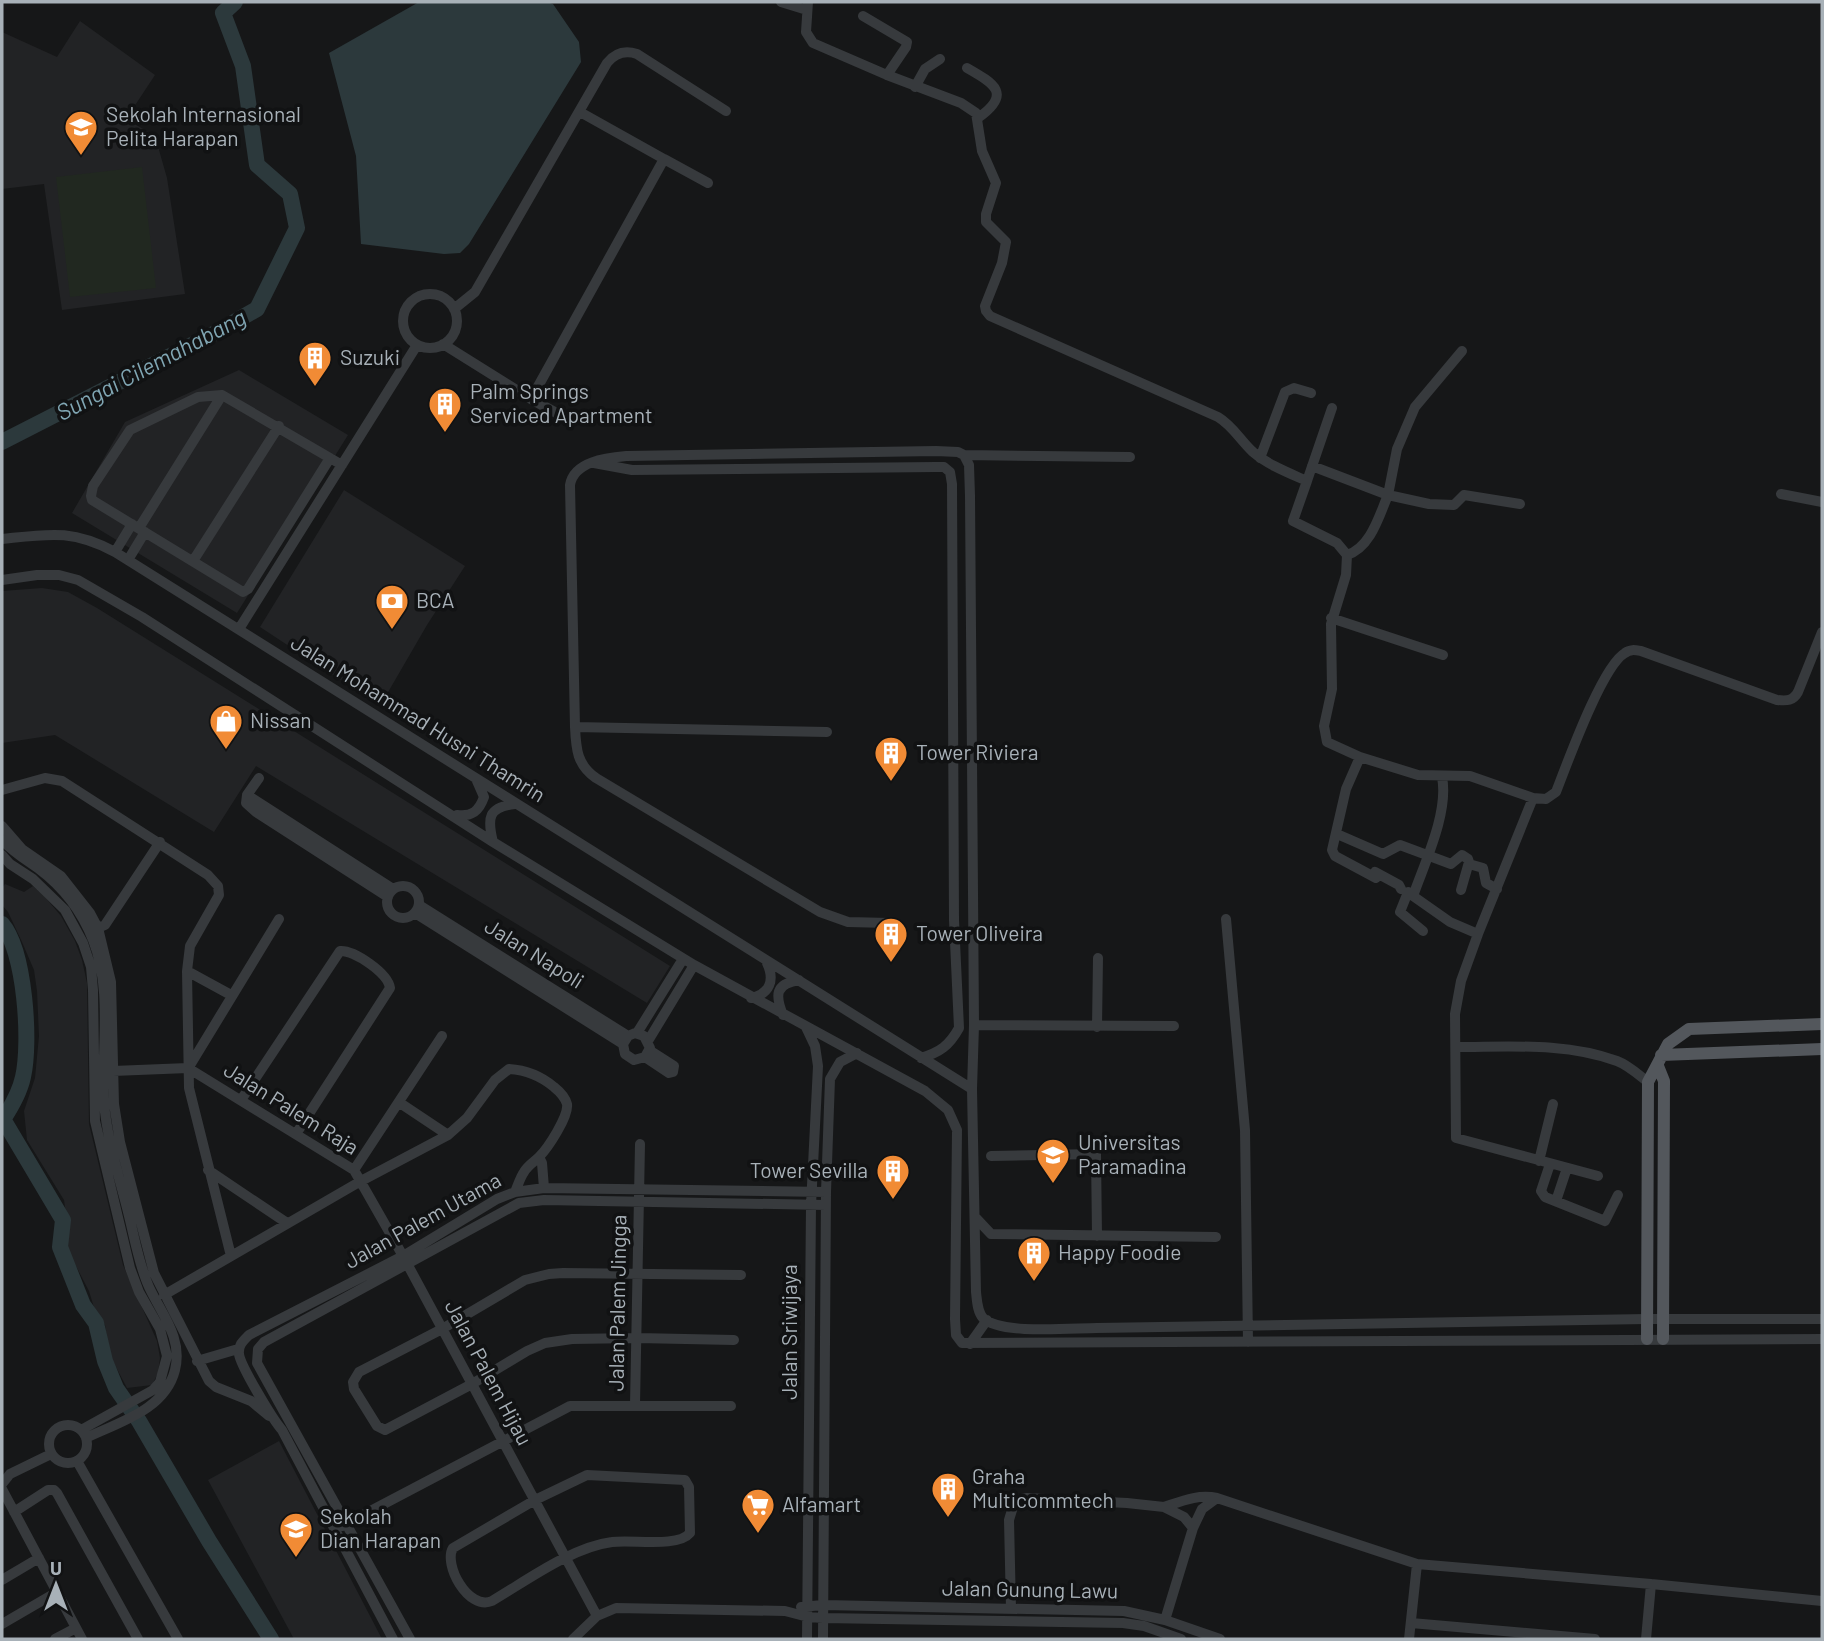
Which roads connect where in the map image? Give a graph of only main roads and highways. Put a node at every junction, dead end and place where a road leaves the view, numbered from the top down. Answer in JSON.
{"nodes":[{"id":1,"x":1822,"y":1024,"type":"edge"},
{"id":2,"x":1822,"y":1049,"type":"edge"},
{"id":3,"x":1659,"y":1061,"type":"junction"},
{"id":4,"x":1647,"y":1339,"type":"road end"},
{"id":5,"x":1662,"y":1339,"type":"road end"}],
"edges":[{"from":1,"to":3,"type":"main road"},
{"from":2,"to":3,"type":"main road"},
{"from":3,"to":4,"type":"main road"},
{"from":3,"to":5,"type":"main road"}]}
